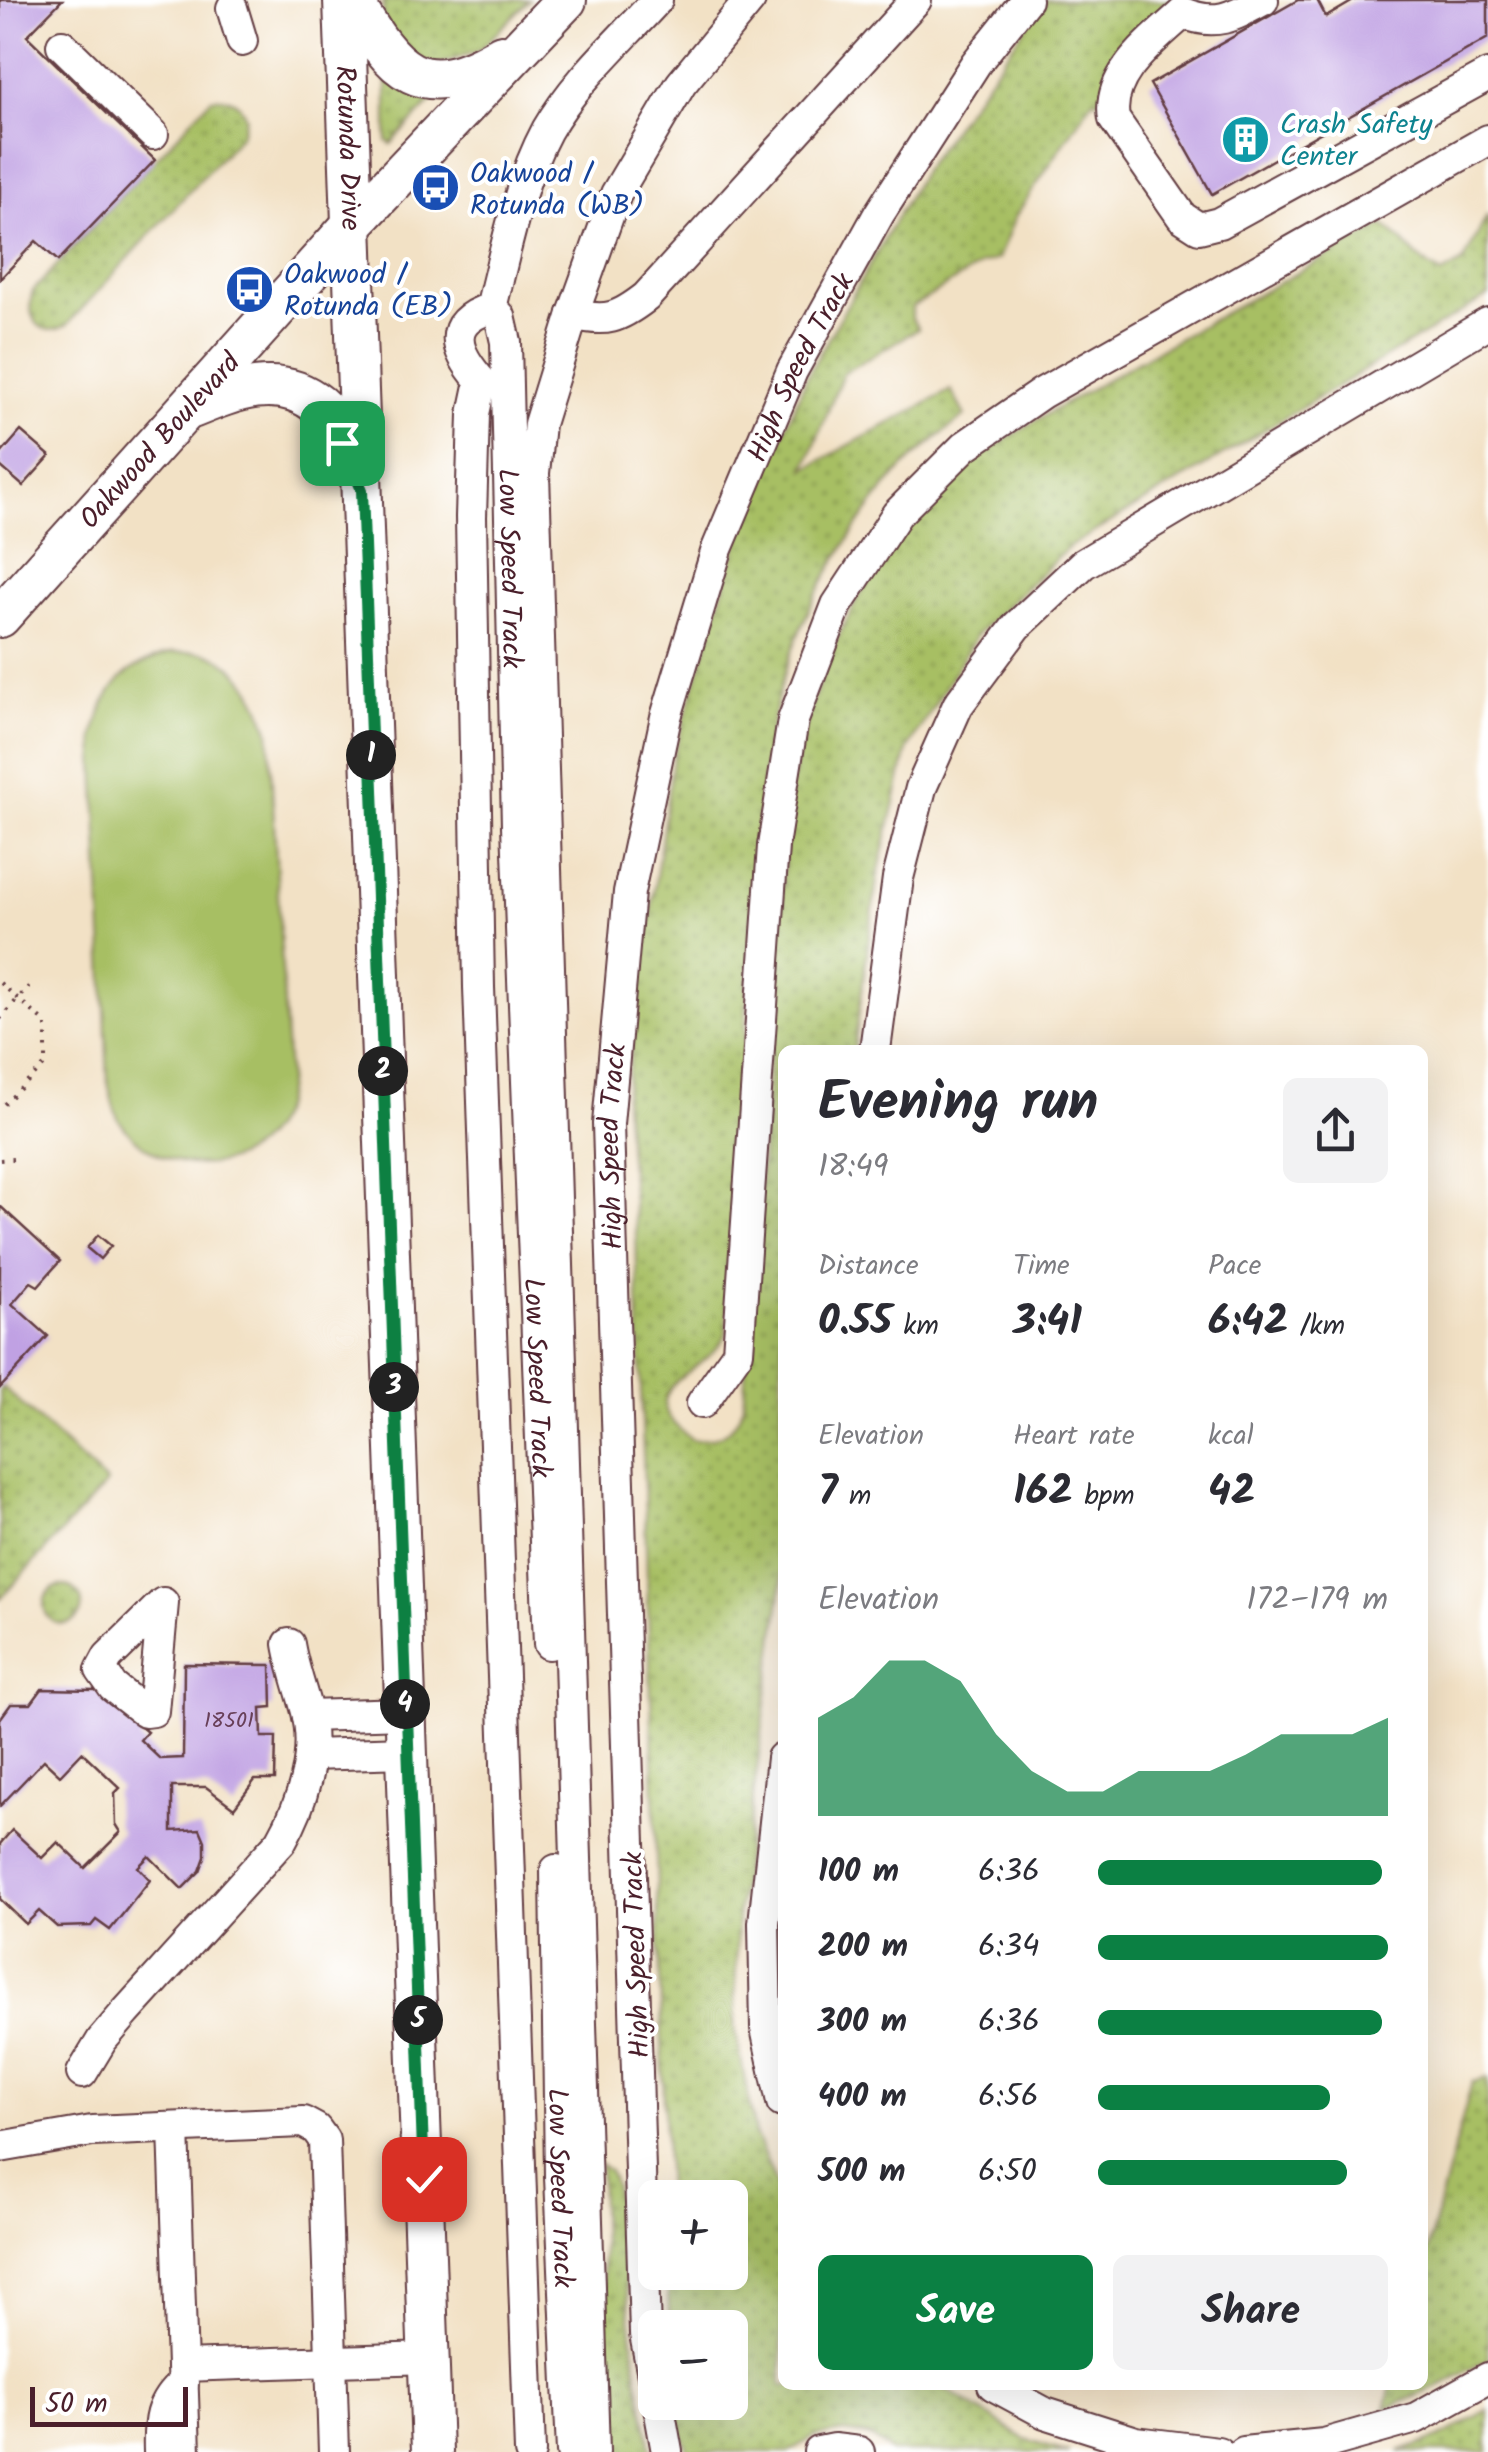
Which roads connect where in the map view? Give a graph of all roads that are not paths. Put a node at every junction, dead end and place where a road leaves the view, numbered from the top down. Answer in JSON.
{"nodes":[{"id":1,"x":344,"y":0,"type":"edge"},
{"id":2,"x":352,"y":0,"type":"edge"},
{"id":3,"x":566,"y":0,"type":"edge"},
{"id":4,"x":657,"y":0,"type":"edge"},
{"id":5,"x":750,"y":0,"type":"edge"},
{"id":6,"x":916,"y":0,"type":"edge"},
{"id":7,"x":1026,"y":0,"type":"edge"},
{"id":8,"x":1263,"y":0,"type":"edge"},
{"id":9,"x":232,"y":8,"type":"dead end"},
{"id":10,"x":531,"y":38,"type":"junction"},
{"id":11,"x":242,"y":41,"type":"dead end"},
{"id":12,"x":62,"y":45,"type":"dead end"},
{"id":13,"x":1488,"y":75,"type":"edge"},
{"id":14,"x":153,"y":134,"type":"dead end"},
{"id":15,"x":1488,"y":140,"type":"edge"},
{"id":16,"x":351,"y":226,"type":"junction"},
{"id":17,"x":492,"y":308,"type":"junction"},
{"id":18,"x":572,"y":314,"type":"junction"},
{"id":19,"x":1488,"y":323,"type":"edge"},
{"id":20,"x":187,"y":410,"type":"junction"},
{"id":21,"x":362,"y":490,"type":"junction"},
{"id":22,"x":0,"y":617,"type":"edge"},
{"id":23,"x":517,"y":826,"type":"junction"},
{"id":24,"x":479,"y":987,"type":"junction"},
{"id":25,"x":877,"y":1045,"type":"edge"},
{"id":26,"x":702,"y":1403,"type":"dead end"},
{"id":27,"x":289,"y":1644,"type":"dead end"},
{"id":28,"x":405,"y":1712,"type":"junction"},
{"id":29,"x":308,"y":1716,"type":"junction"},
{"id":30,"x":406,"y":1752,"type":"junction"},
{"id":31,"x":310,"y":1755,"type":"junction"},
{"id":32,"x":778,"y":1795,"type":"edge"},
{"id":33,"x":82,"y":2073,"type":"dead end"},
{"id":34,"x":778,"y":2084,"type":"edge"},
{"id":35,"x":174,"y":2128,"type":"junction"},
{"id":36,"x":0,"y":2146,"type":"edge"},
{"id":37,"x":645,"y":2310,"type":"edge"},
{"id":38,"x":429,"y":2358,"type":"junction"},
{"id":39,"x":332,"y":2362,"type":"junction"},
{"id":40,"x":182,"y":2374,"type":"junction"},
{"id":41,"x":1488,"y":2378,"type":"edge"},
{"id":42,"x":1002,"y":2390,"type":"edge"},
{"id":43,"x":662,"y":2420,"type":"edge"},
{"id":44,"x":159,"y":2452,"type":"edge"},
{"id":45,"x":185,"y":2452,"type":"edge"},
{"id":46,"x":334,"y":2452,"type":"edge"},
{"id":47,"x":432,"y":2452,"type":"edge"},
{"id":48,"x":530,"y":2452,"type":"edge"},
{"id":49,"x":572,"y":2452,"type":"edge"},
{"id":50,"x":594,"y":2452,"type":"edge"},
{"id":51,"x":668,"y":2452,"type":"edge"},
{"id":52,"x":819,"y":2452,"type":"edge"},
{"id":53,"x":859,"y":2452,"type":"edge"},
{"id":54,"x":1218,"y":2452,"type":"edge"},
{"id":55,"x":1244,"y":2452,"type":"edge"}],
"edges":[{"from":1,"to":16,"type":"main road","name":"Rotunda Drive"},
{"from":2,"to":10,"type":"main road"},
{"from":3,"to":10,"type":"main road","name":"Oakwood Boulevard"},
{"from":4,"to":17,"type":"lane"},
{"from":5,"to":18,"type":"lane","name":"Low Speed Track"},
{"from":6,"to":18,"type":"lane"},
{"from":7,"to":37,"type":"lane","name":"High Speed Track"},
{"from":8,"to":13,"type":"lane"},
{"from":9,"to":11,"type":"lane"},
{"from":10,"to":16,"type":"main road","name":"Oakwood Boulevard"},
{"from":12,"to":14,"type":"lane"},
{"from":15,"to":26,"type":"lane"},
{"from":16,"to":20,"type":"main road","name":"Oakwood Boulevard"},
{"from":16,"to":21,"type":"main road","name":"Rotunda Drive"},
{"from":17,"to":23,"type":"lane","name":"Low Speed Track"},
{"from":17,"to":24,"type":"lane"},
{"from":18,"to":50,"type":"lane","name":"Low Speed Track"},
{"from":19,"to":25,"type":"lane"},
{"from":20,"to":21,"type":"main road"},
{"from":20,"to":22,"type":"main road","name":"Oakwood Boulevard"},
{"from":21,"to":28,"type":"main road","name":"Rotunda Drive"},
{"from":23,"to":24,"type":"lane"},
{"from":23,"to":49,"type":"lane","name":"Low Speed Track"},
{"from":24,"to":48,"type":"lane"},
{"from":27,"to":29,"type":"lane"},
{"from":28,"to":29,"type":"lane"},
{"from":28,"to":30,"type":"main road","name":"Rotunda Drive"},
{"from":29,"to":31,"type":"lane"},
{"from":30,"to":31,"type":"lane"},
{"from":30,"to":38,"type":"main road","name":"Rotunda Drive"},
{"from":31,"to":33,"type":"lane"},
{"from":32,"to":34,"type":"lane"},
{"from":35,"to":36,"type":"lane"},
{"from":35,"to":39,"type":"lane"},
{"from":35,"to":40,"type":"lane"},
{"from":38,"to":39,"type":"lane"},
{"from":38,"to":47,"type":"main road","name":"Rotunda Drive"},
{"from":39,"to":40,"type":"lane"},
{"from":39,"to":46,"type":"lane"},
{"from":40,"to":44,"type":"lane"},
{"from":40,"to":45,"type":"lane"},
{"from":41,"to":55,"type":"lane"},
{"from":42,"to":54,"type":"lane"},
{"from":43,"to":51,"type":"lane"},
{"from":52,"to":53,"type":"lane"}]}
